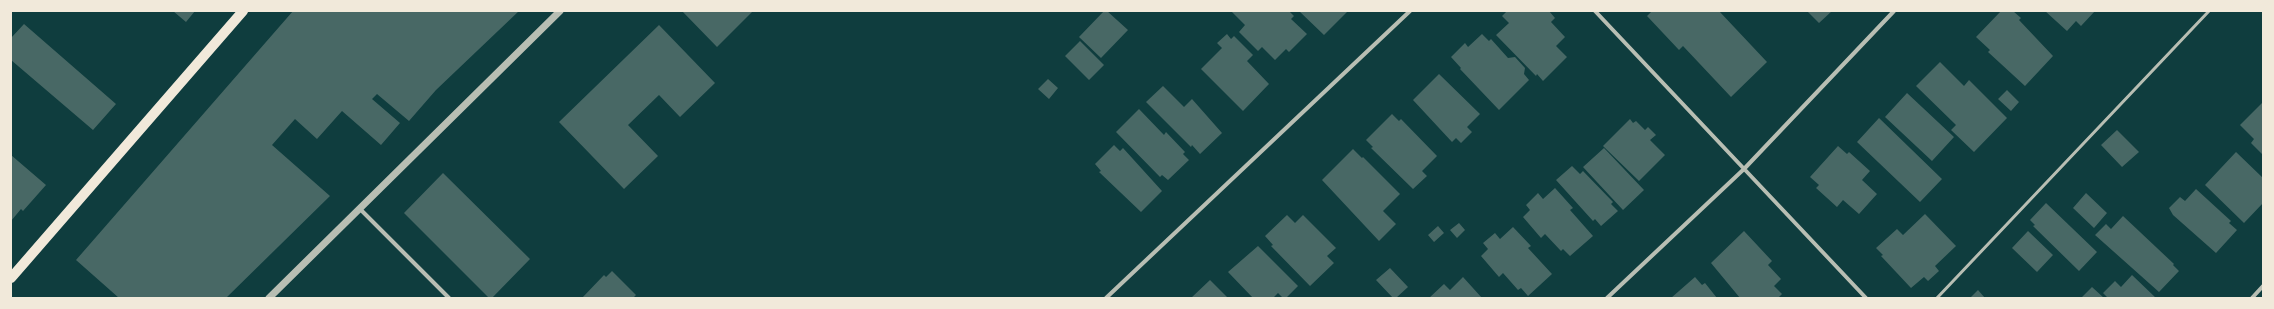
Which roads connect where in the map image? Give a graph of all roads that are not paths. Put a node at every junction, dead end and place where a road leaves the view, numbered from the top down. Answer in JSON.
{"nodes":[{"id":1,"x":243,"y":11,"type":"edge"},
{"id":2,"x":560,"y":11,"type":"edge"},
{"id":3,"x":1410,"y":11,"type":"edge"},
{"id":4,"x":1595,"y":11,"type":"edge"},
{"id":5,"x":1894,"y":11,"type":"edge"},
{"id":6,"x":2209,"y":11,"type":"edge"},
{"id":7,"x":1744,"y":169,"type":"junction"},
{"id":8,"x":360,"y":209,"type":"junction"},
{"id":9,"x":11,"y":278,"type":"edge"},
{"id":10,"x":2263,"y":286,"type":"edge"},
{"id":11,"x":269,"y":298,"type":"edge"},
{"id":12,"x":449,"y":298,"type":"edge"},
{"id":13,"x":1106,"y":298,"type":"edge"},
{"id":14,"x":1607,"y":298,"type":"edge"},
{"id":15,"x":1866,"y":298,"type":"edge"},
{"id":16,"x":1936,"y":298,"type":"edge"},
{"id":17,"x":2252,"y":298,"type":"edge"}],
"edges":[{"from":1,"to":9,"type":"main road"},
{"from":2,"to":8,"type":"street"},
{"from":3,"to":13,"type":"street"},
{"from":4,"to":7,"type":"street"},
{"from":5,"to":7,"type":"street"},
{"from":6,"to":16,"type":"lane"},
{"from":7,"to":14,"type":"street"},
{"from":7,"to":15,"type":"street"},
{"from":8,"to":11,"type":"street"},
{"from":8,"to":12,"type":"street"},
{"from":10,"to":17,"type":"street"}]}
